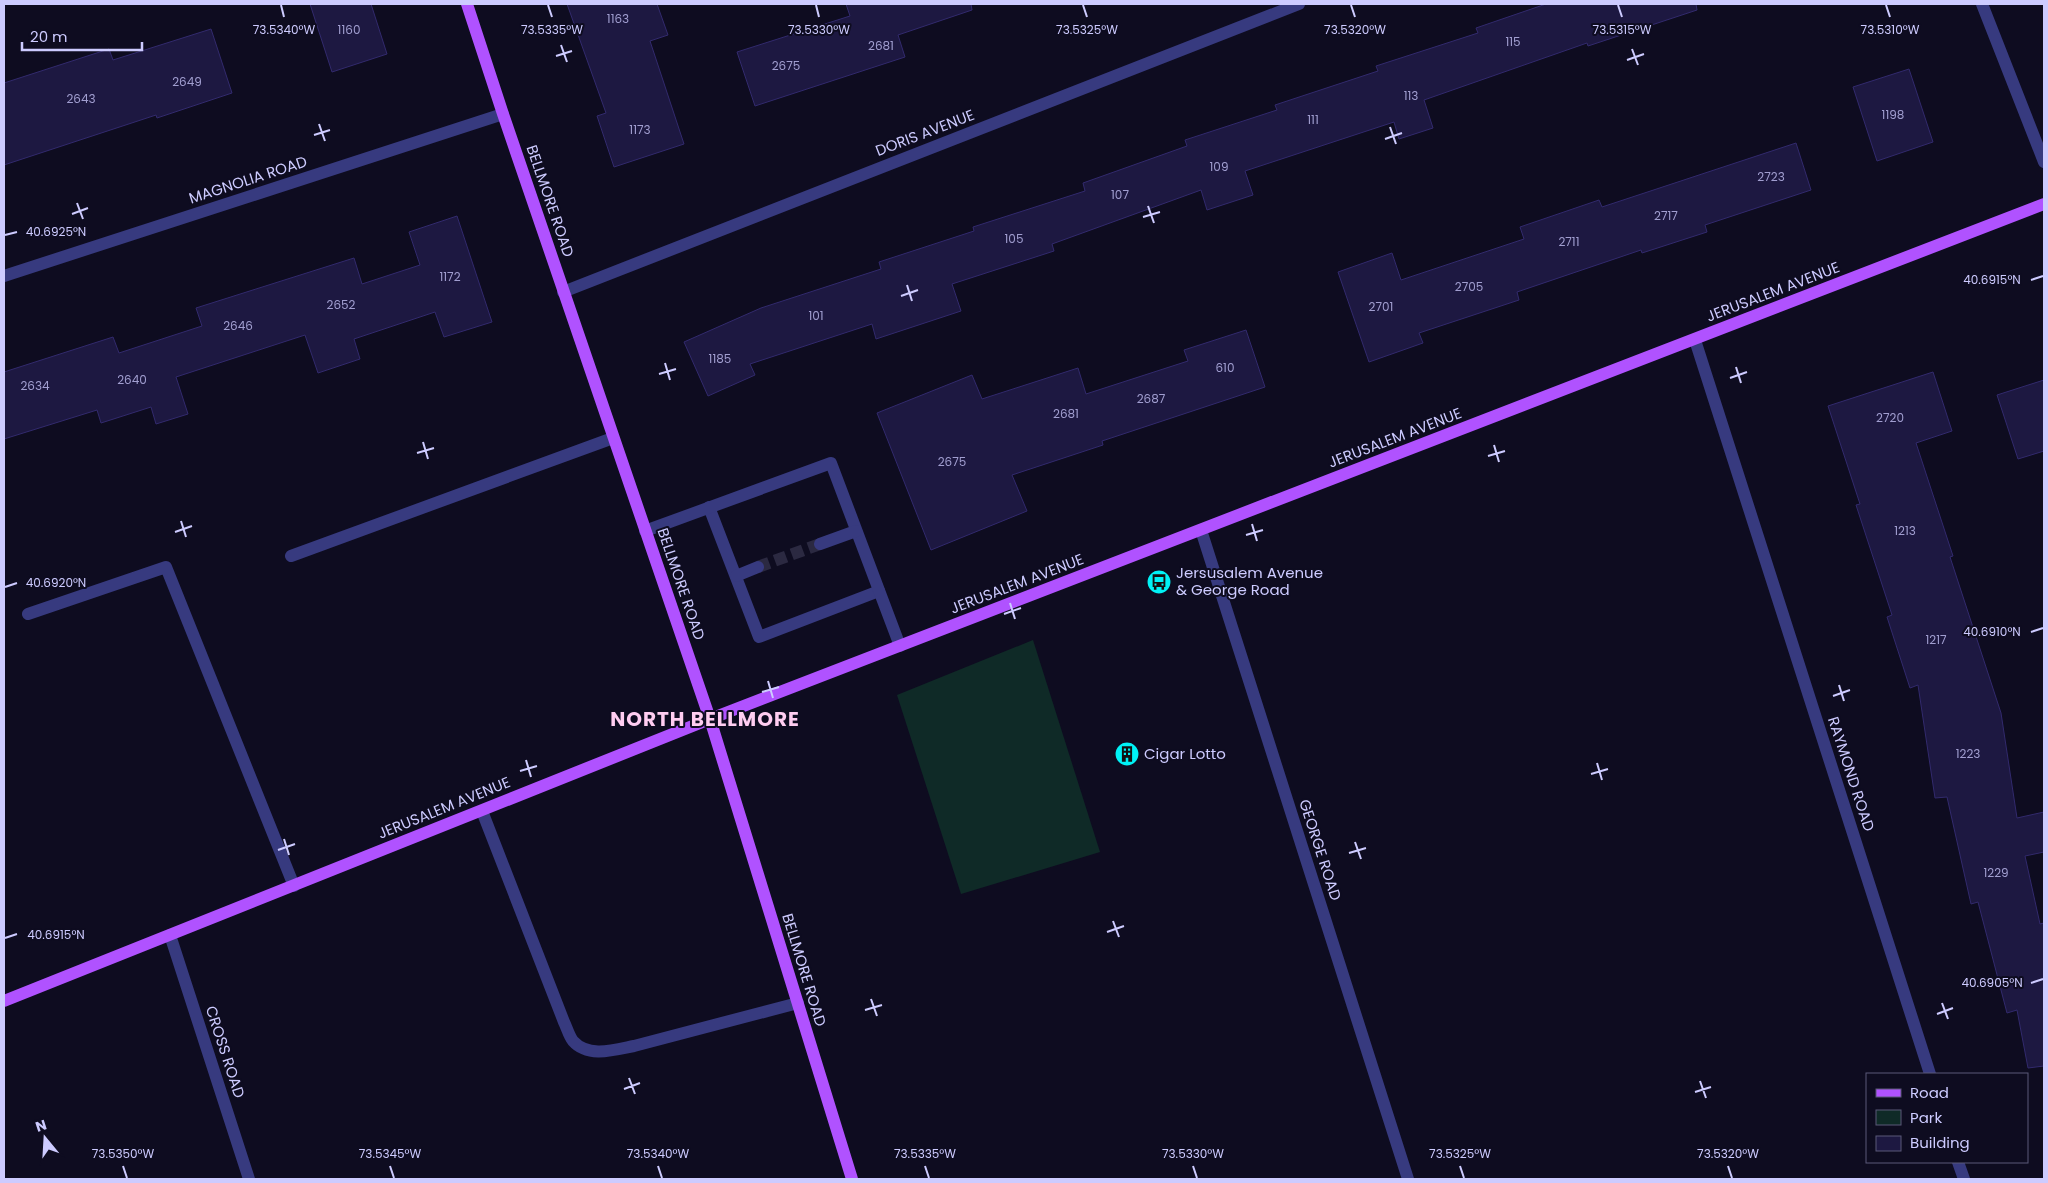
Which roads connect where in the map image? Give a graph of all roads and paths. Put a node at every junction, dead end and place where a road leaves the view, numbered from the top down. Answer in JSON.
{"nodes":[{"id":1,"x":467,"y":4,"type":"edge"},
{"id":2,"x":1299,"y":4,"type":"edge"},
{"id":3,"x":1982,"y":4,"type":"edge"},
{"id":4,"x":503,"y":114,"type":"junction"},
{"id":5,"x":2044,"y":162,"type":"edge"},
{"id":6,"x":2044,"y":204,"type":"edge"},
{"id":7,"x":4,"y":276,"type":"edge"},
{"id":8,"x":563,"y":292,"type":"junction"},
{"id":9,"x":1695,"y":340,"type":"junction"},
{"id":10,"x":613,"y":438,"type":"junction"},
{"id":11,"x":709,"y":507,"type":"junction"},
{"id":12,"x":1201,"y":530,"type":"junction"},
{"id":13,"x":645,"y":531,"type":"junction"},
{"id":14,"x":856,"y":531,"type":"junction"},
{"id":15,"x":820,"y":544,"type":"tunnel mouth"},
{"id":16,"x":291,"y":556,"type":"dead end"},
{"id":17,"x":758,"y":567,"type":"tunnel mouth"},
{"id":18,"x":736,"y":576,"type":"junction"},
{"id":19,"x":879,"y":591,"type":"junction"},
{"id":20,"x":28,"y":614,"type":"dead end"},
{"id":21,"x":900,"y":646,"type":"junction"},
{"id":22,"x":710,"y":719,"type":"junction"},
{"id":23,"x":482,"y":811,"type":"junction"},
{"id":24,"x":294,"y":886,"type":"junction"},
{"id":25,"x":170,"y":935,"type":"junction"},
{"id":26,"x":4,"y":1001,"type":"edge"},
{"id":27,"x":798,"y":1004,"type":"junction"},
{"id":28,"x":1930,"y":1073,"type":"edge"},
{"id":29,"x":1958,"y":1163,"type":"edge"},
{"id":30,"x":249,"y":1179,"type":"edge"},
{"id":31,"x":852,"y":1179,"type":"edge"},
{"id":32,"x":1408,"y":1179,"type":"edge"},
{"id":33,"x":1964,"y":1179,"type":"edge"}],
"edges":[{"from":1,"to":4,"type":"main road","name":"BELLMORE ROAD"},
{"from":2,"to":8,"type":"street","name":"DORIS AVENUE"},
{"from":3,"to":5,"type":"street"},
{"from":4,"to":7,"type":"street","name":"MAGNOLIA ROAD"},
{"from":4,"to":8,"type":"main road","name":"BELLMORE ROAD"},
{"from":6,"to":9,"type":"main road","name":"JERUSALEM AVENUE"},
{"from":8,"to":10,"type":"main road","name":"BELLMORE ROAD"},
{"from":9,"to":12,"type":"main road","name":"JERUSALEM AVENUE"},
{"from":9,"to":28,"type":"street","name":"RAYMOND ROAD"},
{"from":10,"to":13,"type":"main road","name":"BELLMORE ROAD"},
{"from":10,"to":16,"type":"street"},
{"from":11,"to":13,"type":"street"},
{"from":11,"to":14,"type":"street"},
{"from":11,"to":18,"type":"street"},
{"from":12,"to":21,"type":"main road","name":"JERUSALEM AVENUE"},
{"from":12,"to":32,"type":"street","name":"GEORGE ROAD"},
{"from":13,"to":22,"type":"main road","name":"BELLMORE ROAD"},
{"from":14,"to":15,"type":"street"},
{"from":14,"to":19,"type":"street"},
{"from":17,"to":18,"type":"street"},
{"from":18,"to":19,"type":"street"},
{"from":19,"to":21,"type":"street"},
{"from":20,"to":24,"type":"street"},
{"from":21,"to":22,"type":"main road","name":"JERUSALEM AVENUE"},
{"from":22,"to":23,"type":"main road","name":"JERUSALEM AVENUE"},
{"from":22,"to":27,"type":"main road","name":"BELLMORE ROAD"},
{"from":23,"to":24,"type":"main road","name":"JERUSALEM AVENUE"},
{"from":23,"to":27,"type":"street"},
{"from":24,"to":25,"type":"main road","name":"JERUSALEM AVENUE"},
{"from":25,"to":26,"type":"main road","name":"JERUSALEM AVENUE"},
{"from":25,"to":30,"type":"street","name":"CROSS ROAD"},
{"from":27,"to":31,"type":"main road","name":"BELLMORE ROAD"},
{"from":29,"to":33,"type":"street"}]}
